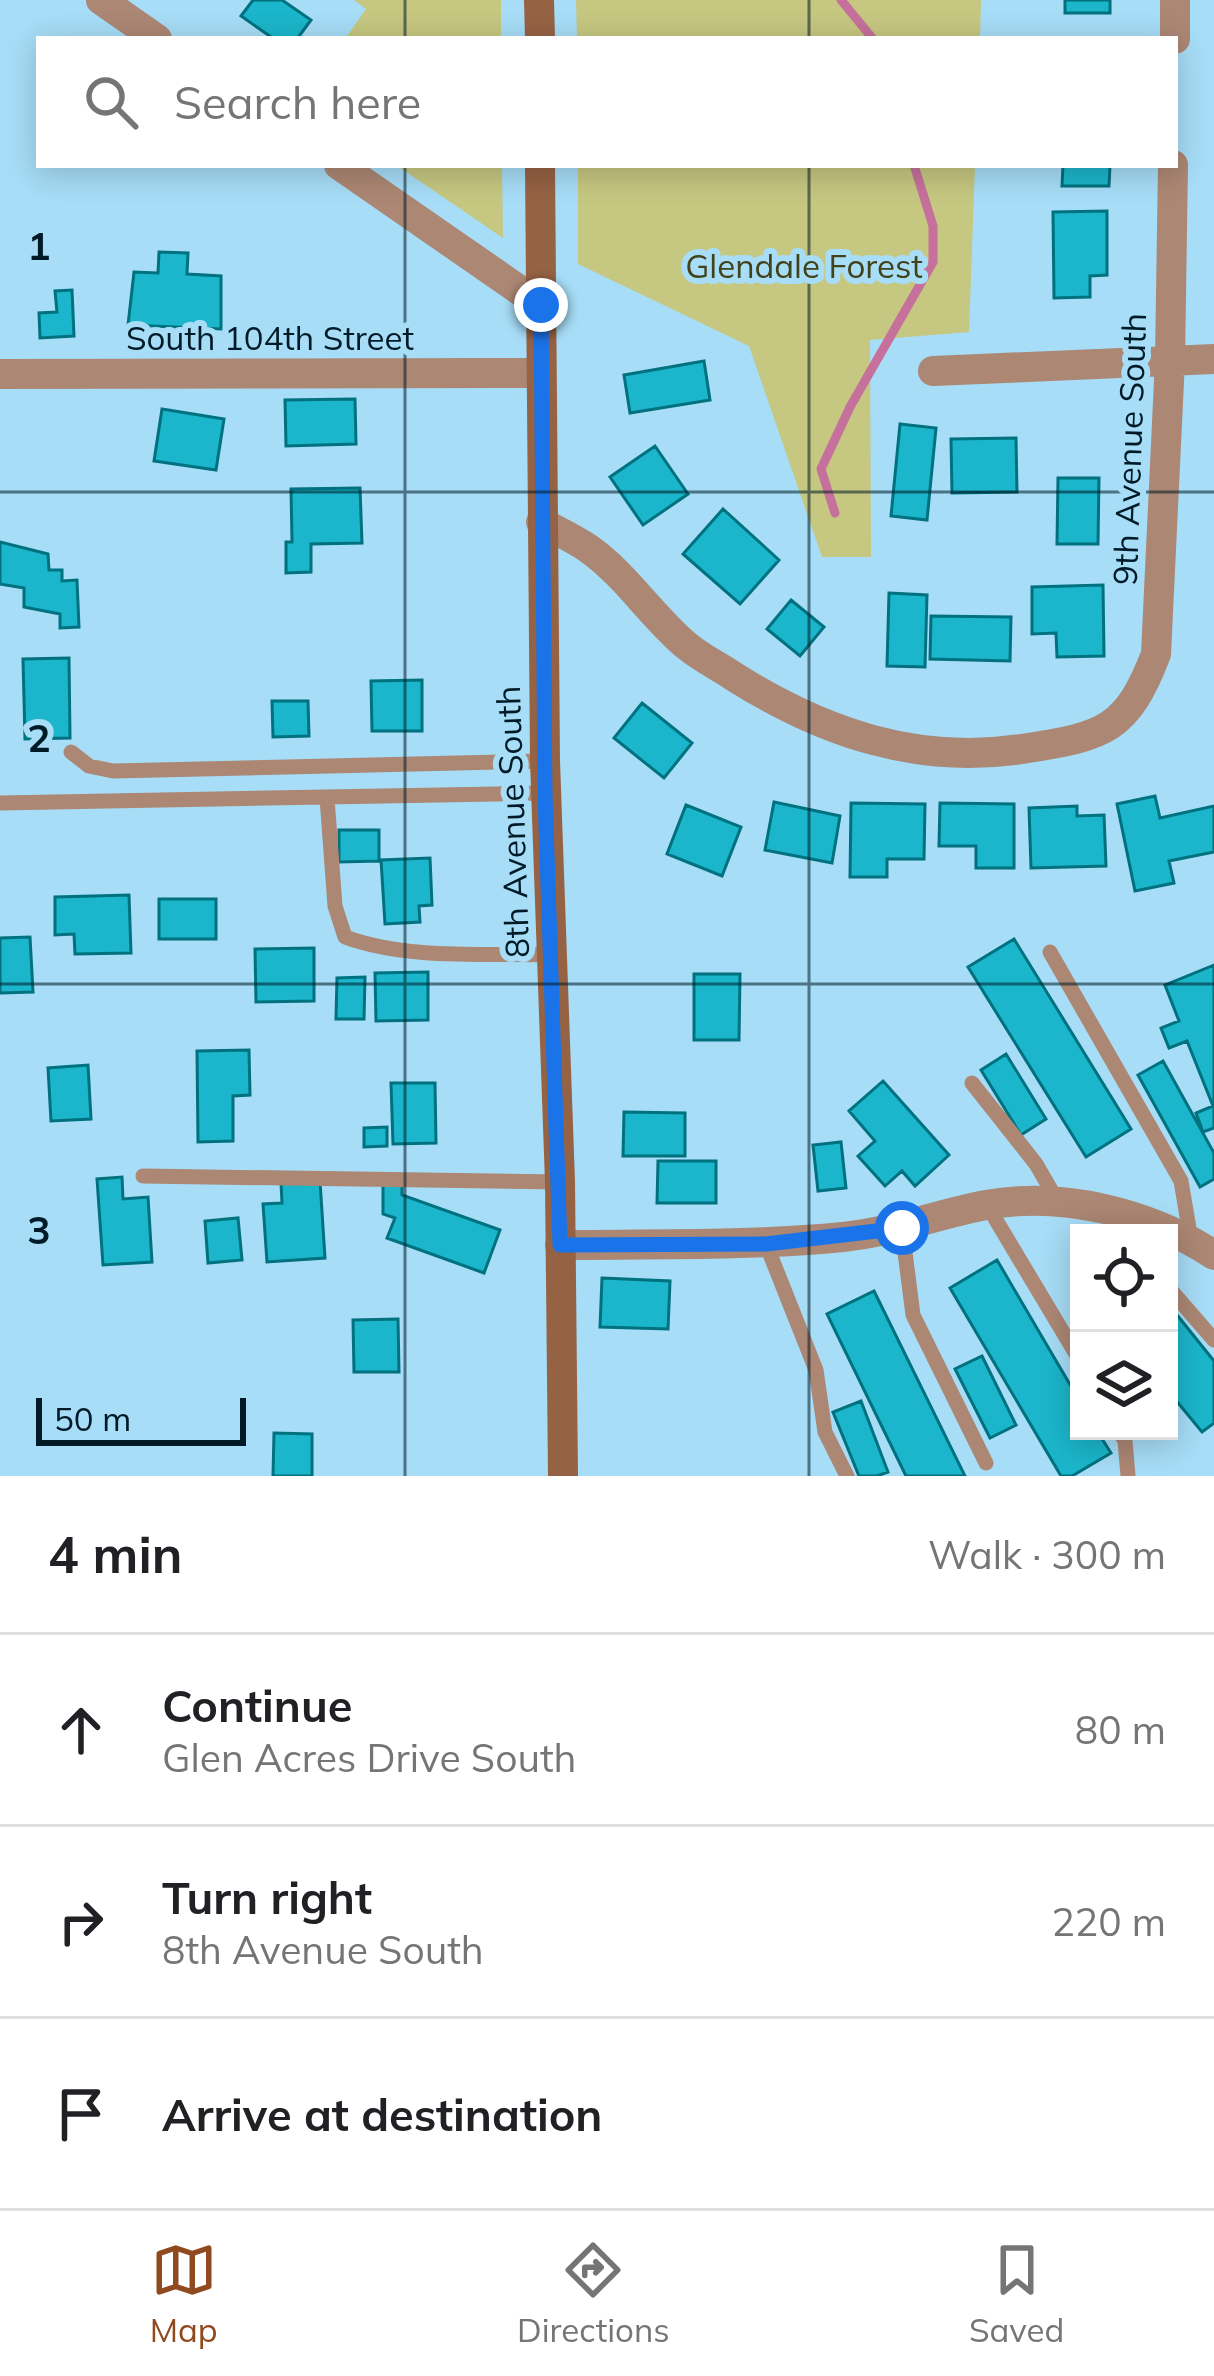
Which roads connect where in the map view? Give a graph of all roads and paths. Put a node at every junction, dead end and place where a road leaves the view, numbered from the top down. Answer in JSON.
{"nodes":[{"id":1,"x":101,"y":0,"type":"edge"},
{"id":2,"x":539,"y":0,"type":"edge"},
{"id":3,"x":1175,"y":0,"type":"edge"},
{"id":4,"x":154,"y":36,"type":"edge"},
{"id":5,"x":540,"y":36,"type":"edge"},
{"id":6,"x":1175,"y":36,"type":"edge"},
{"id":7,"x":343,"y":168,"type":"edge"},
{"id":8,"x":540,"y":168,"type":"edge"},
{"id":9,"x":1173,"y":168,"type":"edge"},
{"id":10,"x":541,"y":305,"type":"junction"},
{"id":11,"x":1214,"y":359,"type":"edge"},
{"id":12,"x":1170,"y":361,"type":"junction"},
{"id":13,"x":933,"y":371,"type":"dead end"},
{"id":14,"x":541,"y":373,"type":"junction"},
{"id":15,"x":0,"y":374,"type":"edge"},
{"id":16,"x":541,"y":523,"type":"junction"},
{"id":17,"x":71,"y":752,"type":"dead end"},
{"id":18,"x":545,"y":761,"type":"junction"},
{"id":19,"x":545,"y":794,"type":"junction"},
{"id":20,"x":327,"y":798,"type":"junction"},
{"id":21,"x":0,"y":803,"type":"edge"},
{"id":22,"x":1050,"y":952,"type":"dead end"},
{"id":23,"x":551,"y":955,"type":"junction"},
{"id":24,"x":972,"y":1083,"type":"dead end"},
{"id":25,"x":143,"y":1176,"type":"dead end"},
{"id":26,"x":560,"y":1182,"type":"junction"},
{"id":27,"x":1059,"y":1204,"type":"junction"},
{"id":28,"x":987,"y":1205,"type":"junction"},
{"id":29,"x":902,"y":1228,"type":"junction"},
{"id":30,"x":1184,"y":1239,"type":"edge"},
{"id":31,"x":766,"y":1244,"type":"junction"},
{"id":32,"x":560,"y":1245,"type":"junction"},
{"id":33,"x":1178,"y":1298,"type":"edge"},
{"id":34,"x":1214,"y":1340,"type":"edge"},
{"id":35,"x":1070,"y":1344,"type":"edge"},
{"id":36,"x":1124,"y":1440,"type":"edge"},
{"id":37,"x":986,"y":1463,"type":"dead end"},
{"id":38,"x":563,"y":1476,"type":"edge"},
{"id":39,"x":847,"y":1476,"type":"edge"},
{"id":40,"x":1128,"y":1476,"type":"edge"}],
"edges":[{"from":1,"to":4,"type":"street"},
{"from":2,"to":5,"type":"street"},
{"from":3,"to":6,"type":"street"},
{"from":7,"to":10,"type":"street"},
{"from":8,"to":10,"type":"street","name":"8th Avenue South"},
{"from":9,"to":12,"type":"street","name":"9th Avenue South"},
{"from":10,"to":14,"type":"street","name":"8th Avenue South"},
{"from":11,"to":12,"type":"street"},
{"from":12,"to":13,"type":"street"},
{"from":12,"to":16,"type":"street","name":"9th Avenue South"},
{"from":14,"to":15,"type":"street","name":"South 104th Street"},
{"from":14,"to":16,"type":"street","name":"8th Avenue South"},
{"from":16,"to":18,"type":"street","name":"8th Avenue South"},
{"from":17,"to":18,"type":"lane"},
{"from":18,"to":19,"type":"street","name":"8th Avenue South"},
{"from":19,"to":20,"type":"lane"},
{"from":19,"to":23,"type":"street","name":"8th Avenue South"},
{"from":20,"to":21,"type":"lane"},
{"from":20,"to":23,"type":"lane"},
{"from":22,"to":30,"type":"lane"},
{"from":23,"to":26,"type":"street","name":"8th Avenue South"},
{"from":24,"to":27,"type":"lane"},
{"from":25,"to":26,"type":"lane"},
{"from":26,"to":32,"type":"street","name":"8th Avenue South"},
{"from":27,"to":28,"type":"street"},
{"from":27,"to":30,"type":"street"},
{"from":28,"to":29,"type":"street"},
{"from":28,"to":35,"type":"lane"},
{"from":29,"to":31,"type":"street"},
{"from":29,"to":37,"type":"lane"},
{"from":31,"to":32,"type":"street"},
{"from":31,"to":39,"type":"lane"},
{"from":32,"to":38,"type":"street","name":"8th Avenue South"},
{"from":33,"to":34,"type":"lane"},
{"from":36,"to":40,"type":"lane"}]}
